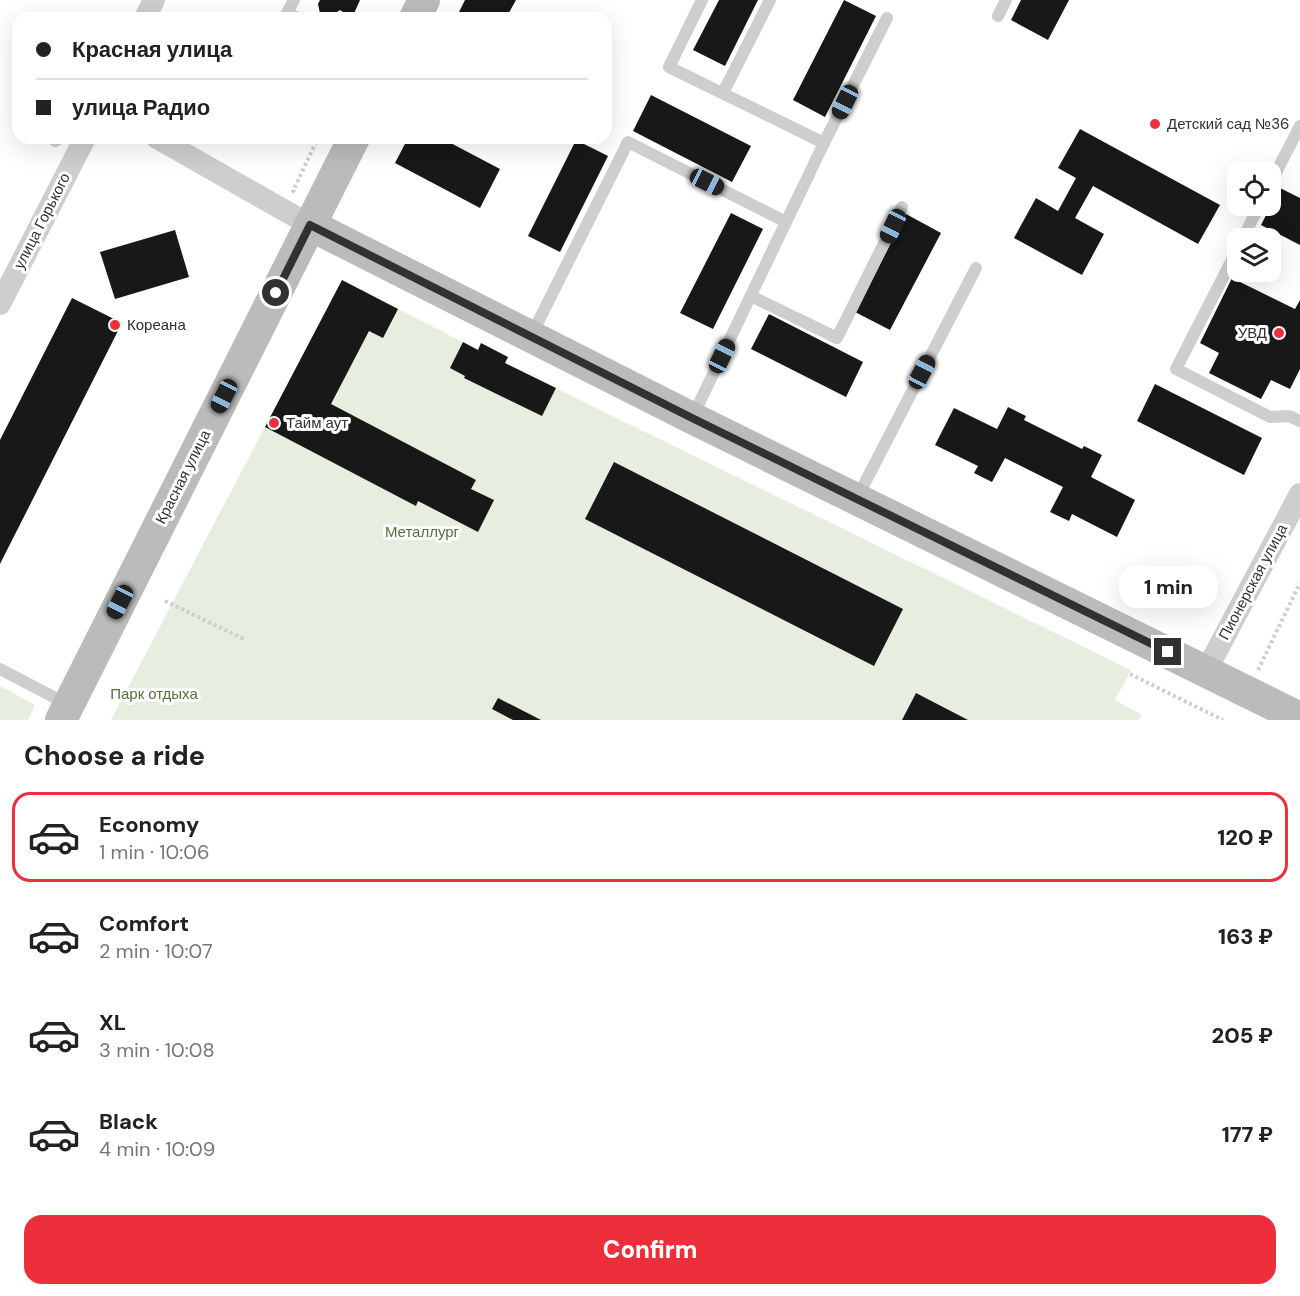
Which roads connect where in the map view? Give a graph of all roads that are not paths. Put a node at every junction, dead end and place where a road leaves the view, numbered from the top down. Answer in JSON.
{"nodes":[{"id":1,"x":702,"y":0,"type":"edge"},
{"id":2,"x":770,"y":0,"type":"edge"},
{"id":3,"x":1006,"y":0,"type":"edge"},
{"id":4,"x":998,"y":16,"type":"dead end"},
{"id":5,"x":887,"y":18,"type":"dead end"},
{"id":6,"x":723,"y":93,"type":"junction"},
{"id":7,"x":1300,"y":126,"type":"edge"},
{"id":8,"x":824,"y":143,"type":"junction"},
{"id":9,"x":82,"y":144,"type":"edge"},
{"id":10,"x":168,"y":144,"type":"edge"},
{"id":11,"x":351,"y":144,"type":"edge"},
{"id":12,"x":1281,"y":163,"type":"edge"},
{"id":13,"x":902,"y":207,"type":"dead end"},
{"id":14,"x":786,"y":222,"type":"junction"},
{"id":15,"x":310,"y":225,"type":"junction"},
{"id":16,"x":976,"y":268,"type":"dead end"},
{"id":17,"x":1227,"y":269,"type":"edge"},
{"id":18,"x":751,"y":296,"type":"junction"},
{"id":19,"x":0,"y":304,"type":"edge"},
{"id":20,"x":531,"y":336,"type":"junction"},
{"id":21,"x":692,"y":418,"type":"junction"},
{"id":22,"x":1300,"y":421,"type":"edge"},
{"id":23,"x":1300,"y":494,"type":"edge"},
{"id":24,"x":856,"y":499,"type":"junction"},
{"id":25,"x":0,"y":669,"type":"edge"},
{"id":26,"x":1206,"y":671,"type":"junction"},
{"id":27,"x":65,"y":712,"type":"edge"},
{"id":28,"x":1300,"y":718,"type":"edge"}],
"edges":[{"from":1,"to":6,"type":"lane"},
{"from":2,"to":6,"type":"lane"},
{"from":3,"to":4,"type":"lane"},
{"from":5,"to":8,"type":"lane"},
{"from":6,"to":8,"type":"lane"},
{"from":7,"to":12,"type":"lane"},
{"from":8,"to":14,"type":"lane"},
{"from":9,"to":19,"type":"street","name":"улица Горького"},
{"from":10,"to":15,"type":"street"},
{"from":11,"to":15,"type":"main road","name":"Красная улица"},
{"from":13,"to":18,"type":"lane"},
{"from":14,"to":18,"type":"lane"},
{"from":14,"to":20,"type":"lane"},
{"from":15,"to":20,"type":"main road"},
{"from":15,"to":27,"type":"main road","name":"Красная улица"},
{"from":16,"to":24,"type":"lane"},
{"from":17,"to":22,"type":"lane"},
{"from":18,"to":21,"type":"lane"},
{"from":20,"to":21,"type":"main road"},
{"from":21,"to":24,"type":"main road"},
{"from":23,"to":26,"type":"street","name":"Пионерская улица"},
{"from":24,"to":26,"type":"main road"},
{"from":25,"to":27,"type":"lane"},
{"from":26,"to":28,"type":"main road"}]}
